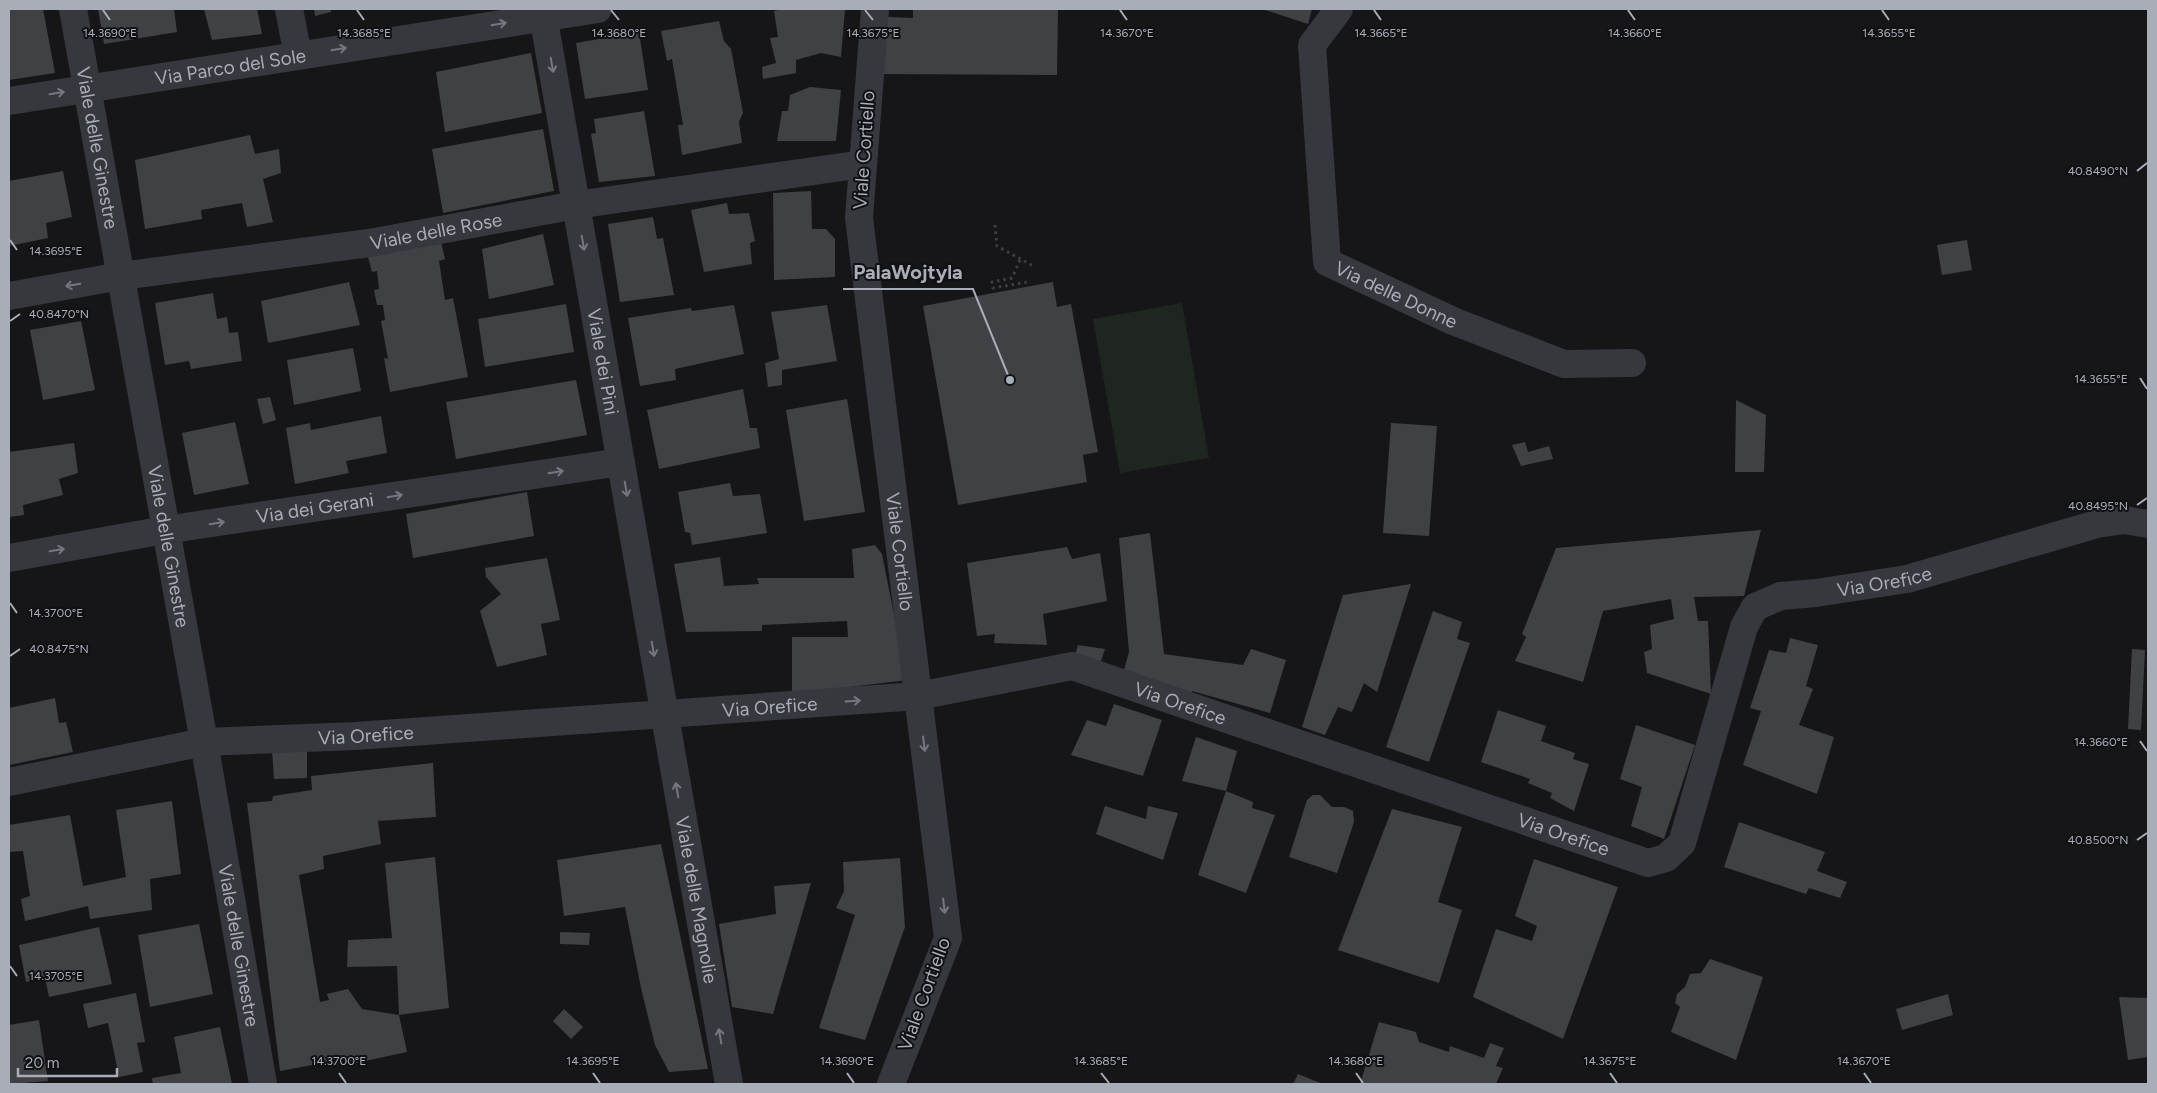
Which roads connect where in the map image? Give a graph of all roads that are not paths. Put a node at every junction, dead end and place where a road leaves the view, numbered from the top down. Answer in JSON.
{"nodes":[{"id":1,"x":73,"y":9,"type":"edge"},
{"id":2,"x":289,"y":9,"type":"edge"},
{"id":3,"x":598,"y":9,"type":"edge"},
{"id":4,"x":875,"y":9,"type":"edge"},
{"id":5,"x":1339,"y":9,"type":"edge"},
{"id":6,"x":543,"y":13,"type":"edge"},
{"id":7,"x":298,"y":56,"type":"junction"},
{"id":8,"x":88,"y":88,"type":"junction"},
{"id":9,"x":9,"y":101,"type":"edge"},
{"id":10,"x":863,"y":164,"type":"junction"},
{"id":11,"x":576,"y":205,"type":"junction"},
{"id":12,"x":121,"y":276,"type":"junction"},
{"id":13,"x":9,"y":296,"type":"edge"},
{"id":14,"x":1632,"y":363,"type":"dead end"},
{"id":15,"x":621,"y":462,"type":"junction"},
{"id":16,"x":2148,"y":524,"type":"edge"},
{"id":17,"x":165,"y":530,"type":"junction"},
{"id":18,"x":9,"y":558,"type":"edge"},
{"id":19,"x":918,"y":696,"type":"junction"},
{"id":20,"x":664,"y":714,"type":"junction"},
{"id":21,"x":204,"y":742,"type":"junction"},
{"id":22,"x":9,"y":782,"type":"edge"},
{"id":23,"x":263,"y":1084,"type":"edge"},
{"id":24,"x":728,"y":1084,"type":"edge"},
{"id":25,"x":890,"y":1084,"type":"edge"}],
"edges":[{"from":1,"to":8,"type":"street","name":"Viale delle Ginestre"},
{"from":2,"to":7,"type":"street"},
{"from":3,"to":6,"type":"street","name":"Via Parco del Sole"},
{"from":4,"to":10,"type":"street","name":"Viale Cortiello"},
{"from":5,"to":14,"type":"street","name":"Via delle Donne"},
{"from":7,"to":6,"type":"street","name":"Via Parco del Sole","one_way":true},
{"from":6,"to":11,"type":"street","name":"Viale dei Pini","one_way":true},
{"from":7,"to":8,"type":"street","name":"Via Parco del Sole"},
{"from":9,"to":8,"type":"street","name":"Via Parco del Sole","one_way":true},
{"from":8,"to":12,"type":"street","name":"Viale delle Ginestre"},
{"from":10,"to":11,"type":"street","name":"Viale delle Rose"},
{"from":10,"to":19,"type":"street","name":"Viale Cortiello"},
{"from":11,"to":12,"type":"street","name":"Viale delle Rose"},
{"from":11,"to":15,"type":"street","name":"Viale dei Pini","one_way":true},
{"from":12,"to":13,"type":"street","name":"Viale delle Rose","one_way":true},
{"from":12,"to":17,"type":"street","name":"Viale delle Ginestre"},
{"from":17,"to":15,"type":"street","name":"Via dei Gerani","one_way":true},
{"from":15,"to":20,"type":"street","name":"Viale dei Pini","one_way":true},
{"from":16,"to":19,"type":"street","name":"Via Orefice"},
{"from":18,"to":17,"type":"street","name":"Via dei Gerani","one_way":true},
{"from":17,"to":21,"type":"street","name":"Viale delle Ginestre"},
{"from":20,"to":19,"type":"street","name":"Via Orefice","one_way":true},
{"from":19,"to":25,"type":"street","name":"Viale Cortiello","one_way":true},
{"from":20,"to":21,"type":"street","name":"Via Orefice"},
{"from":24,"to":20,"type":"street","name":"Viale delle Magnolie","one_way":true},
{"from":21,"to":22,"type":"street","name":"Via Orefice"},
{"from":21,"to":23,"type":"street","name":"Viale delle Ginestre"}]}
